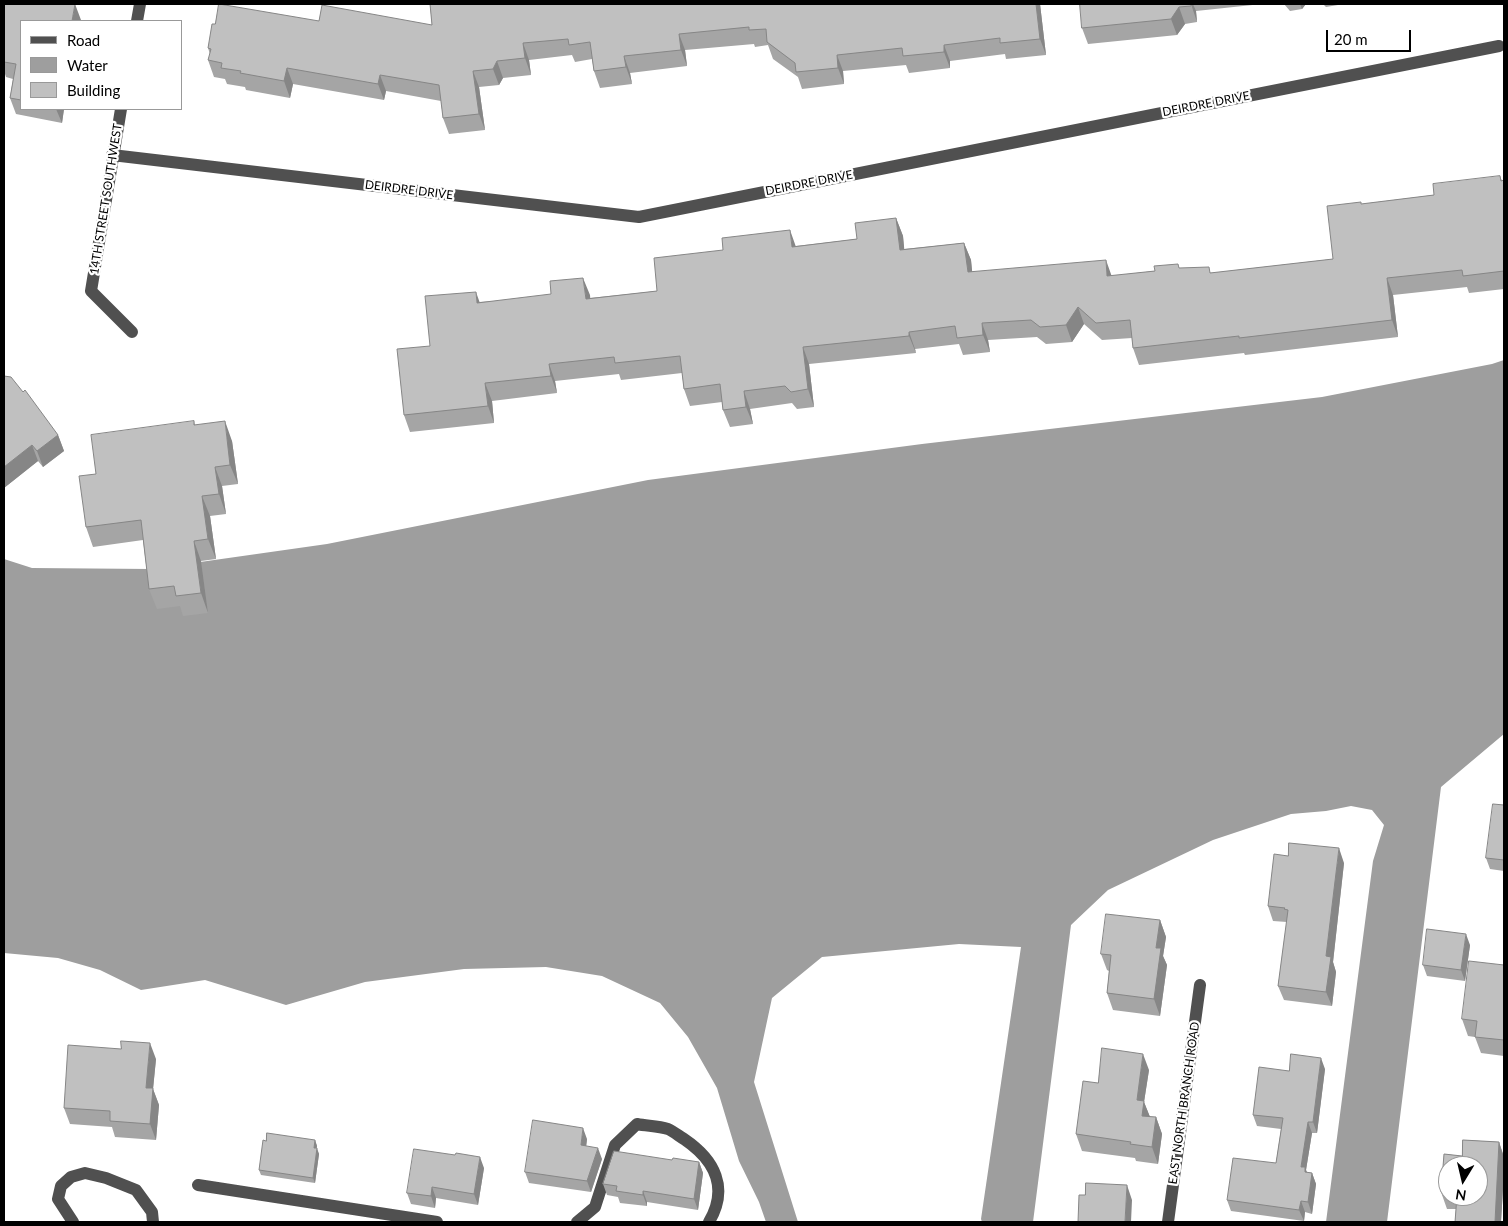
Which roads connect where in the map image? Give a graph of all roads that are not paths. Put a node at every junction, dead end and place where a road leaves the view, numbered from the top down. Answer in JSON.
{"nodes":[{"id":1,"x":140,"y":4,"type":"edge"},
{"id":2,"x":137,"y":20,"type":"edge"},
{"id":3,"x":1499,"y":46,"type":"dead end"},
{"id":4,"x":121,"y":110,"type":"edge"},
{"id":5,"x":112,"y":155,"type":"junction"},
{"id":6,"x":132,"y":332,"type":"dead end"},
{"id":7,"x":1200,"y":985,"type":"dead end"},
{"id":8,"x":198,"y":1185,"type":"dead end"},
{"id":9,"x":73,"y":1222,"type":"edge"},
{"id":10,"x":153,"y":1222,"type":"edge"},
{"id":11,"x":437,"y":1222,"type":"edge"},
{"id":12,"x":578,"y":1222,"type":"edge"},
{"id":13,"x":709,"y":1222,"type":"edge"},
{"id":14,"x":1168,"y":1222,"type":"edge"}],
"edges":[{"from":1,"to":2,"type":"street"},
{"from":3,"to":5,"type":"street","name":"DEIRDRE DRIVE"},
{"from":4,"to":5,"type":"street","name":"14TH STREET SOUTHWEST"},
{"from":5,"to":6,"type":"street","name":"14TH STREET SOUTHWEST"},
{"from":7,"to":14,"type":"street","name":"EAST NORTH BRANCH ROAD"},
{"from":8,"to":11,"type":"street"},
{"from":9,"to":10,"type":"street"},
{"from":12,"to":13,"type":"street"}]}
